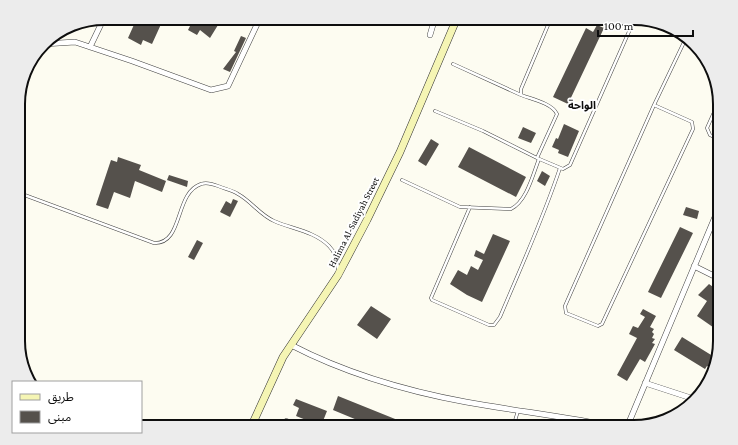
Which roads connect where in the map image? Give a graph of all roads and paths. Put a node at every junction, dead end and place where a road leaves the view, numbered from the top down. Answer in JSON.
{"nodes":[{"id":1,"x":100,"y":25,"type":"edge"},
{"id":2,"x":257,"y":25,"type":"edge"},
{"id":3,"x":433,"y":25,"type":"edge"},
{"id":4,"x":454,"y":25,"type":"edge"},
{"id":5,"x":548,"y":25,"type":"edge"},
{"id":6,"x":632,"y":25,"type":"edge"},
{"id":7,"x":430,"y":35,"type":"dead end"},
{"id":8,"x":54,"y":43,"type":"edge"},
{"id":9,"x":684,"y":43,"type":"edge"},
{"id":10,"x":90,"y":47,"type":"junction"},
{"id":11,"x":453,"y":64,"type":"dead end"},
{"id":12,"x":521,"y":95,"type":"junction"},
{"id":13,"x":654,"y":105,"type":"junction"},
{"id":14,"x":435,"y":111,"type":"dead end"},
{"id":15,"x":713,"y":114,"type":"edge"},
{"id":16,"x":713,"y":136,"type":"edge"},
{"id":17,"x":538,"y":158,"type":"junction"},
{"id":18,"x":560,"y":168,"type":"junction"},
{"id":19,"x":402,"y":180,"type":"dead end"},
{"id":20,"x":25,"y":195,"type":"edge"},
{"id":21,"x":470,"y":207,"type":"junction"},
{"id":22,"x":713,"y":221,"type":"edge"},
{"id":23,"x":694,"y":266,"type":"junction"},
{"id":24,"x":338,"y":275,"type":"junction"},
{"id":25,"x":713,"y":276,"type":"edge"},
{"id":26,"x":291,"y":345,"type":"junction"},
{"id":27,"x":645,"y":383,"type":"junction"},
{"id":28,"x":689,"y":397,"type":"edge"},
{"id":29,"x":518,"y":410,"type":"junction"},
{"id":30,"x":254,"y":420,"type":"edge"},
{"id":31,"x":515,"y":420,"type":"edge"},
{"id":32,"x":576,"y":420,"type":"edge"},
{"id":33,"x":630,"y":420,"type":"edge"}],
"edges":[{"from":1,"to":10,"type":"street"},
{"from":2,"to":10,"type":"street"},
{"from":3,"to":7,"type":"street"},
{"from":4,"to":24,"type":"street","name":"Halima Al-Sadiyah Street"},
{"from":5,"to":12,"type":"lane"},
{"from":6,"to":18,"type":"lane"},
{"from":8,"to":10,"type":"street"},
{"from":9,"to":13,"type":"lane"},
{"from":11,"to":12,"type":"lane"},
{"from":12,"to":17,"type":"lane"},
{"from":13,"to":13,"type":"lane"},
{"from":14,"to":17,"type":"lane"},
{"from":15,"to":16,"type":"lane"},
{"from":17,"to":18,"type":"lane"},
{"from":17,"to":21,"type":"lane"},
{"from":18,"to":21,"type":"lane"},
{"from":19,"to":21,"type":"lane"},
{"from":20,"to":24,"type":"lane"},
{"from":22,"to":23,"type":"street"},
{"from":23,"to":25,"type":"street"},
{"from":23,"to":27,"type":"street"},
{"from":24,"to":26,"type":"street","name":"Halima Al-Sadiyah Street"},
{"from":26,"to":29,"type":"street"},
{"from":26,"to":30,"type":"street","name":"Halima Al-Sadiyah Street"},
{"from":27,"to":28,"type":"street"},
{"from":27,"to":33,"type":"street"},
{"from":29,"to":31,"type":"lane"},
{"from":29,"to":32,"type":"street"}]}
